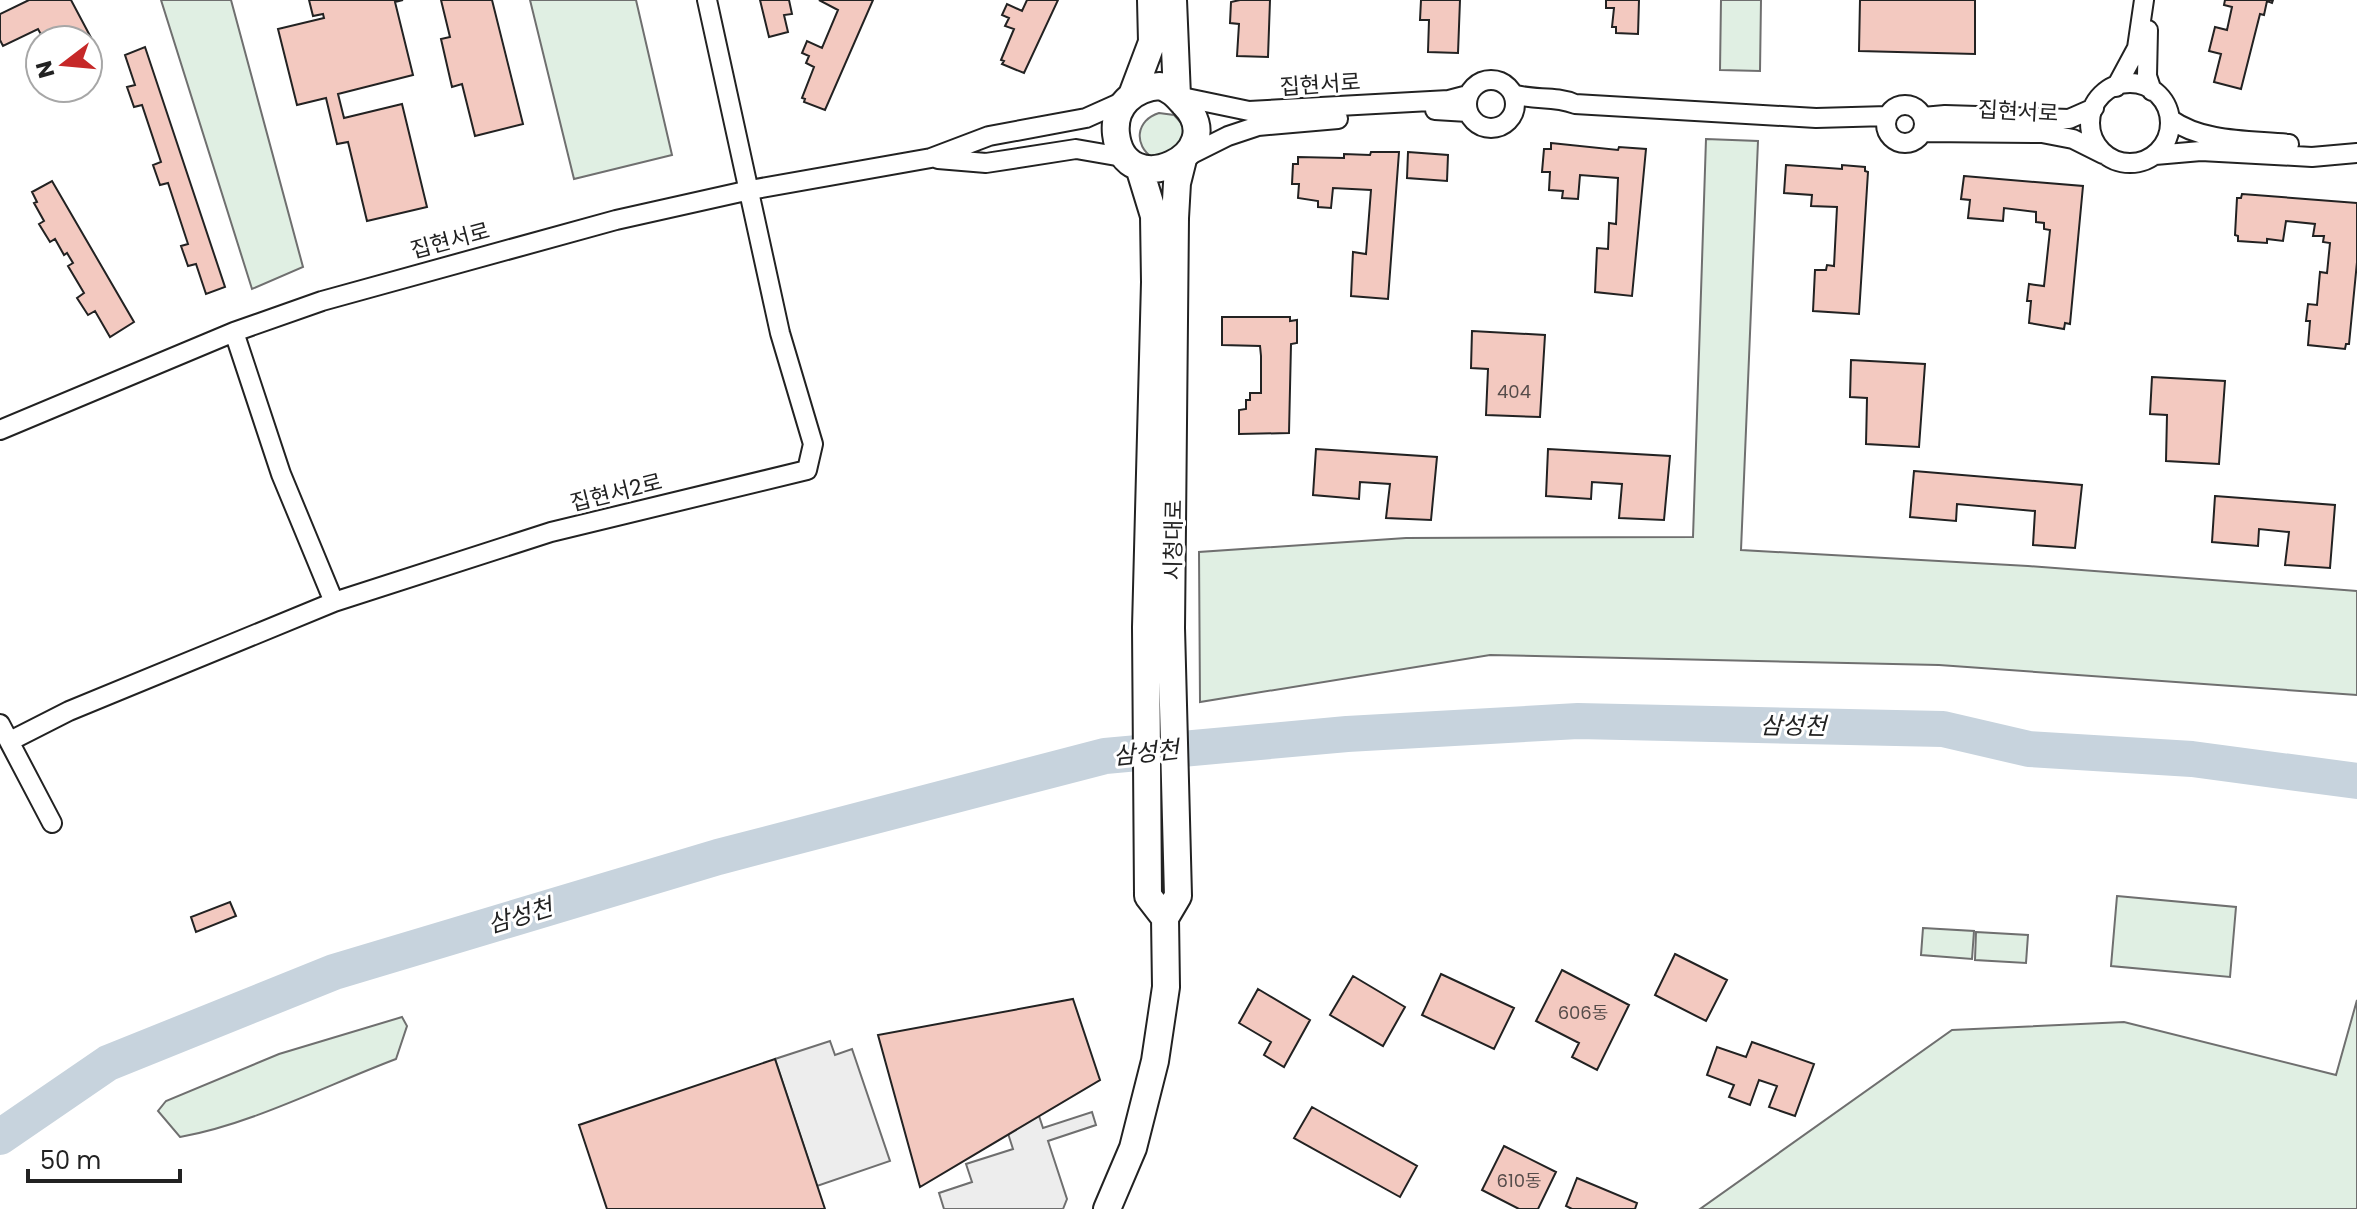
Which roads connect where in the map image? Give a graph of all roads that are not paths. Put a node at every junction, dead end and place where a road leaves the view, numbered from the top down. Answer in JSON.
{"nodes":[{"id":1,"x":707,"y":0,"type":"edge"},
{"id":2,"x":1151,"y":0,"type":"edge"},
{"id":3,"x":1173,"y":0,"type":"edge"},
{"id":4,"x":2146,"y":0,"type":"edge"},
{"id":5,"x":2116,"y":87,"type":"junction"},
{"id":6,"x":2152,"y":91,"type":"junction"},
{"id":7,"x":1513,"y":94,"type":"junction"},
{"id":8,"x":1177,"y":96,"type":"junction"},
{"id":9,"x":1128,"y":98,"type":"junction"},
{"id":10,"x":1468,"y":103,"type":"junction"},
{"id":11,"x":1575,"y":104,"type":"junction"},
{"id":12,"x":2094,"y":108,"type":"junction"},
{"id":13,"x":1512,"y":116,"type":"junction"},
{"id":14,"x":2170,"y":119,"type":"junction"},
{"id":15,"x":1887,"y":124,"type":"junction"},
{"id":16,"x":1923,"y":124,"type":"junction"},
{"id":17,"x":2348,"y":153,"type":"edge"},
{"id":18,"x":2106,"y":155,"type":"junction"},
{"id":19,"x":2155,"y":155,"type":"junction"},
{"id":20,"x":931,"y":158,"type":"junction"},
{"id":21,"x":1183,"y":159,"type":"junction"},
{"id":22,"x":1134,"y":163,"type":"junction"},
{"id":23,"x":750,"y":190,"type":"junction"},
{"id":24,"x":234,"y":332,"type":"junction"},
{"id":25,"x":0,"y":430,"type":"edge"},
{"id":26,"x":334,"y":602,"type":"junction"},
{"id":27,"x":1159,"y":628,"type":"junction"},
{"id":28,"x":0,"y":724,"type":"edge"},
{"id":29,"x":10,"y":741,"type":"junction"},
{"id":30,"x":52,"y":823,"type":"dead end"},
{"id":31,"x":1165,"y":918,"type":"junction"},
{"id":32,"x":1107,"y":1209,"type":"edge"}],
"edges":[{"from":1,"to":23,"type":"street","name":"집현서2로"},
{"from":2,"to":9,"type":"street"},
{"from":3,"to":8,"type":"street"},
{"from":4,"to":5,"type":"street"},
{"from":4,"to":6,"type":"street"},
{"from":5,"to":6,"type":"street"},
{"from":5,"to":12,"type":"street"},
{"from":6,"to":14,"type":"street"},
{"from":7,"to":10,"type":"street"},
{"from":7,"to":11,"type":"street"},
{"from":7,"to":13,"type":"street"},
{"from":8,"to":9,"type":"street"},
{"from":8,"to":10,"type":"street","name":"집현서로"},
{"from":8,"to":21,"type":"street"},
{"from":9,"to":20,"type":"street","name":"집현서로"},
{"from":9,"to":22,"type":"street"},
{"from":10,"to":13,"type":"street"},
{"from":10,"to":21,"type":"street","name":"집현서로"},
{"from":11,"to":13,"type":"street"},
{"from":11,"to":15,"type":"street"},
{"from":12,"to":16,"type":"street","name":"집현서로"},
{"from":12,"to":18,"type":"street"},
{"from":14,"to":17,"type":"street"},
{"from":14,"to":19,"type":"street"},
{"from":15,"to":16,"type":"street"},
{"from":15,"to":16,"type":"street"},
{"from":16,"to":18,"type":"street","name":"집현서로"},
{"from":17,"to":19,"type":"street"},
{"from":18,"to":19,"type":"street"},
{"from":20,"to":22,"type":"street","name":"집현서로"},
{"from":20,"to":23,"type":"street","name":"집현서로"},
{"from":21,"to":22,"type":"street"},
{"from":21,"to":27,"type":"street","name":"시청대로"},
{"from":22,"to":27,"type":"street","name":"시청대로"},
{"from":23,"to":24,"type":"street","name":"집현서로"},
{"from":23,"to":26,"type":"street","name":"집현서2로"},
{"from":24,"to":25,"type":"street","name":"집현서로"},
{"from":24,"to":26,"type":"street"},
{"from":26,"to":29,"type":"street","name":"집현서2로"},
{"from":27,"to":31,"type":"street","name":"시청대로"},
{"from":27,"to":31,"type":"street","name":"시청대로"},
{"from":28,"to":29,"type":"street"},
{"from":29,"to":30,"type":"street"},
{"from":31,"to":32,"type":"street"}]}
